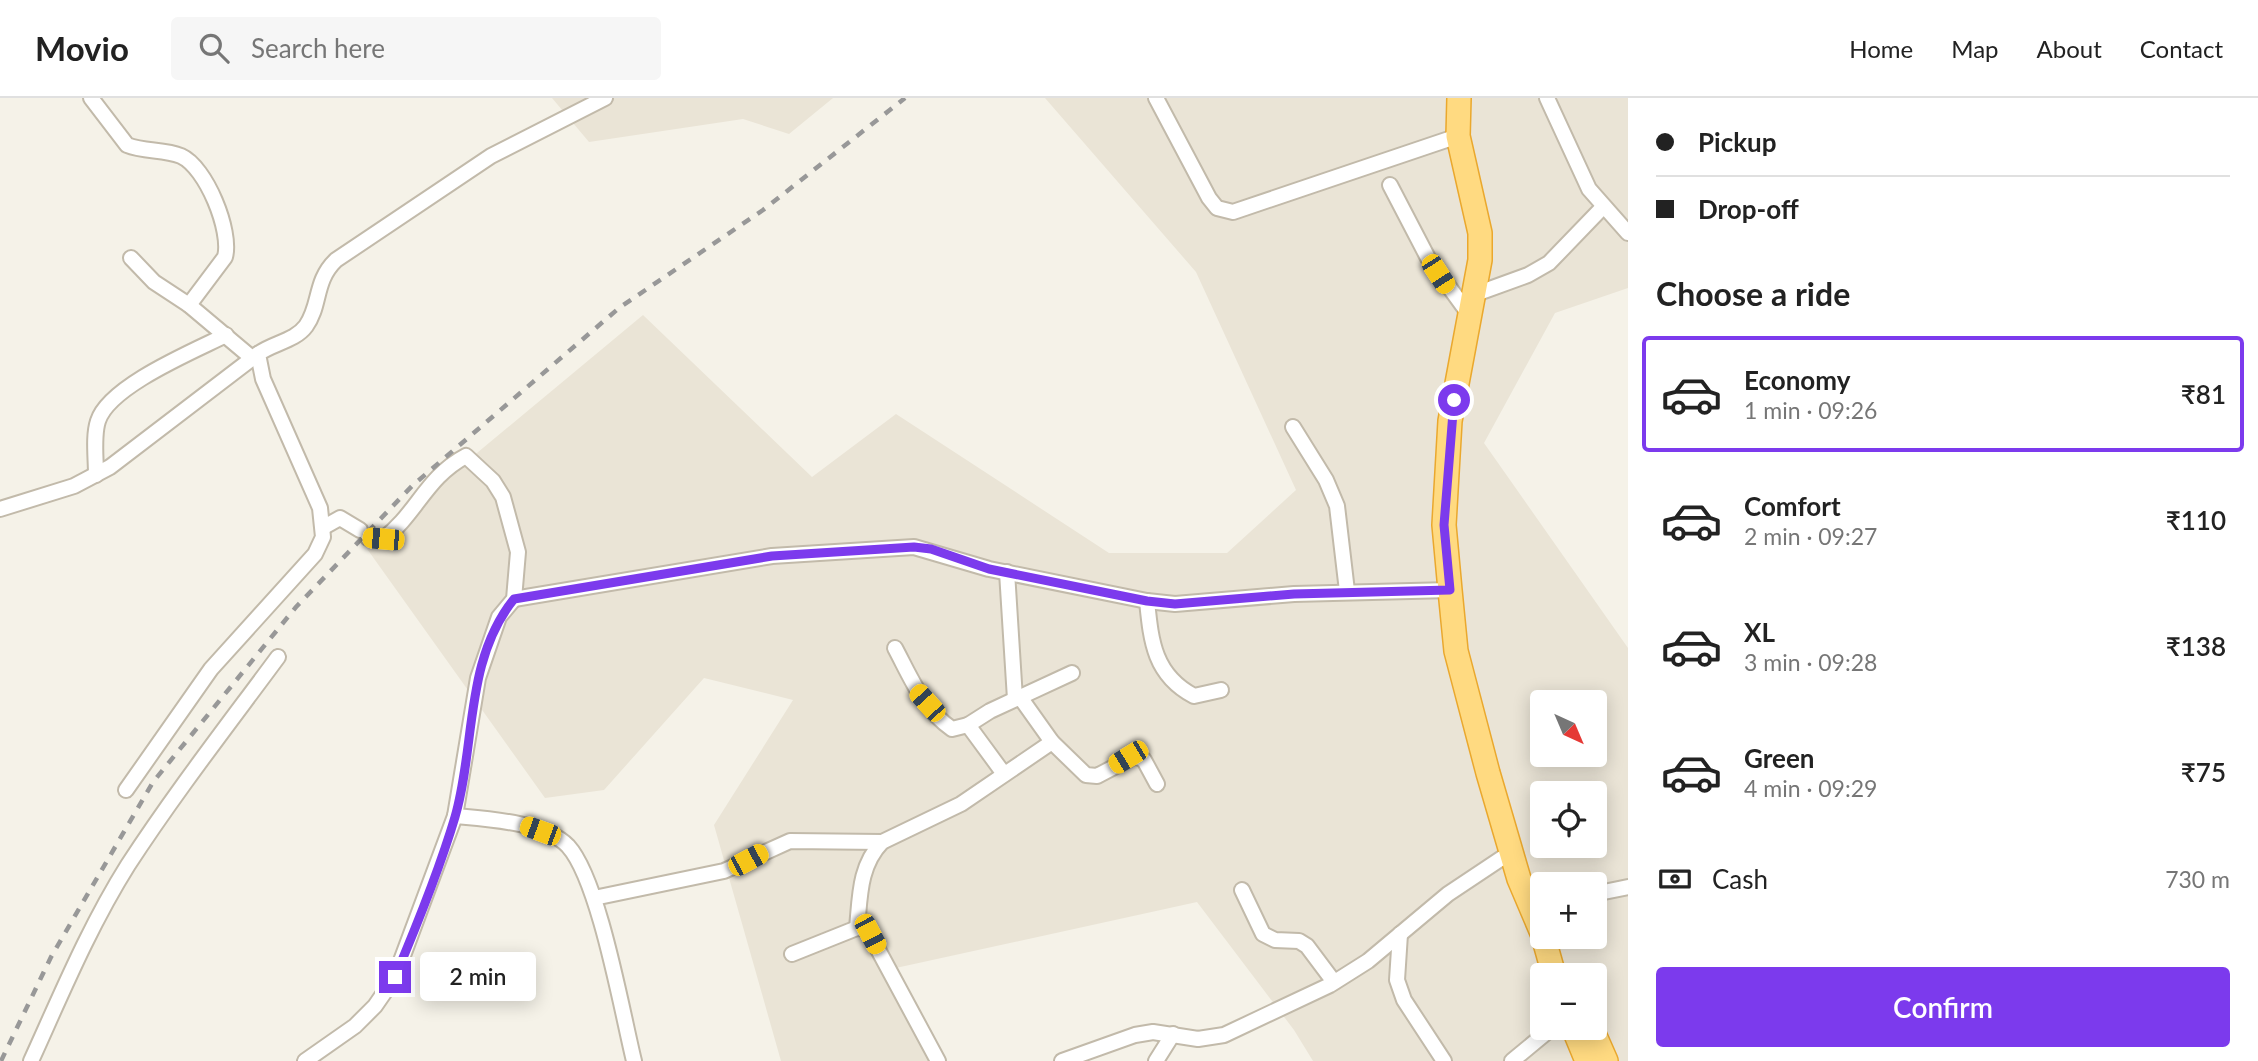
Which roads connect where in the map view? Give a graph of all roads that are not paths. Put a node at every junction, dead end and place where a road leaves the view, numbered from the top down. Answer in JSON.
{"nodes":[{"id":1,"x":91,"y":98,"type":"edge"},
{"id":2,"x":605,"y":98,"type":"edge"},
{"id":3,"x":1156,"y":98,"type":"edge"},
{"id":4,"x":1458,"y":98,"type":"edge"},
{"id":5,"x":1547,"y":98,"type":"edge"},
{"id":6,"x":1458,"y":136,"type":"junction"},
{"id":7,"x":1391,"y":185,"type":"dead end"},
{"id":8,"x":1602,"y":208,"type":"junction"},
{"id":9,"x":1628,"y":233,"type":"edge"},
{"id":10,"x":131,"y":258,"type":"dead end"},
{"id":11,"x":1471,"y":304,"type":"junction"},
{"id":12,"x":189,"y":305,"type":"junction"},
{"id":13,"x":226,"y":335,"type":"junction"},
{"id":14,"x":255,"y":356,"type":"junction"},
{"id":15,"x":1293,"y":427,"type":"dead end"},
{"id":16,"x":96,"y":475,"type":"junction"},
{"id":17,"x":0,"y":509,"type":"edge"},
{"id":18,"x":324,"y":527,"type":"junction"},
{"id":19,"x":1007,"y":572,"type":"junction"},
{"id":20,"x":1450,"y":590,"type":"junction"},
{"id":21,"x":1347,"y":591,"type":"junction"},
{"id":22,"x":514,"y":599,"type":"junction"},
{"id":23,"x":1147,"y":601,"type":"junction"},
{"id":24,"x":895,"y":648,"type":"dead end"},
{"id":25,"x":278,"y":657,"type":"dead end"},
{"id":26,"x":1072,"y":673,"type":"dead end"},
{"id":27,"x":1221,"y":690,"type":"dead end"},
{"id":28,"x":1017,"y":698,"type":"junction"},
{"id":29,"x":968,"y":725,"type":"junction"},
{"id":30,"x":1052,"y":742,"type":"junction"},
{"id":31,"x":1004,"y":774,"type":"junction"},
{"id":32,"x":1157,"y":784,"type":"dead end"},
{"id":33,"x":126,"y":789,"type":"dead end"},
{"id":34,"x":455,"y":816,"type":"junction"},
{"id":35,"x":882,"y":842,"type":"junction"},
{"id":36,"x":1511,"y":852,"type":"junction"},
{"id":37,"x":1628,"y":887,"type":"edge"},
{"id":38,"x":1242,"y":890,"type":"dead end"},
{"id":39,"x":1607,"y":891,"type":"edge"},
{"id":40,"x":1530,"y":892,"type":"edge"},
{"id":41,"x":594,"y":898,"type":"junction"},
{"id":42,"x":857,"y":928,"type":"junction"},
{"id":43,"x":1400,"y":934,"type":"junction"},
{"id":44,"x":792,"y":954,"type":"dead end"},
{"id":45,"x":1334,"y":982,"type":"junction"},
{"id":46,"x":1173,"y":1034,"type":"junction"},
{"id":47,"x":1537,"y":1040,"type":"edge"},
{"id":48,"x":1578,"y":1040,"type":"edge"},
{"id":49,"x":1597,"y":1040,"type":"edge"},
{"id":50,"x":31,"y":1061,"type":"edge"},
{"id":51,"x":305,"y":1061,"type":"edge"},
{"id":52,"x":634,"y":1061,"type":"edge"},
{"id":53,"x":938,"y":1061,"type":"edge"},
{"id":54,"x":1062,"y":1061,"type":"edge"},
{"id":55,"x":1156,"y":1061,"type":"edge"},
{"id":56,"x":1444,"y":1061,"type":"edge"},
{"id":57,"x":1511,"y":1061,"type":"edge"},
{"id":58,"x":1587,"y":1061,"type":"edge"},
{"id":59,"x":1606,"y":1061,"type":"edge"}],
"edges":[{"from":1,"to":12,"type":"street"},
{"from":2,"to":14,"type":"street"},
{"from":3,"to":6,"type":"street"},
{"from":4,"to":6,"type":"highway"},
{"from":5,"to":8,"type":"street"},
{"from":6,"to":11,"type":"highway"},
{"from":7,"to":11,"type":"street"},
{"from":8,"to":9,"type":"street"},
{"from":8,"to":11,"type":"street"},
{"from":10,"to":12,"type":"street"},
{"from":11,"to":20,"type":"highway"},
{"from":12,"to":13,"type":"street"},
{"from":13,"to":14,"type":"street"},
{"from":13,"to":16,"type":"street"},
{"from":14,"to":16,"type":"street"},
{"from":14,"to":18,"type":"street"},
{"from":15,"to":21,"type":"street"},
{"from":16,"to":17,"type":"street"},
{"from":18,"to":22,"type":"street"},
{"from":18,"to":33,"type":"street"},
{"from":19,"to":22,"type":"street"},
{"from":19,"to":23,"type":"street"},
{"from":19,"to":28,"type":"street"},
{"from":20,"to":21,"type":"street"},
{"from":20,"to":36,"type":"highway"},
{"from":21,"to":23,"type":"street"},
{"from":22,"to":34,"type":"street"},
{"from":23,"to":27,"type":"street"},
{"from":24,"to":29,"type":"street"},
{"from":25,"to":50,"type":"street"},
{"from":26,"to":28,"type":"street"},
{"from":28,"to":29,"type":"street"},
{"from":28,"to":30,"type":"street"},
{"from":29,"to":31,"type":"street"},
{"from":30,"to":31,"type":"street"},
{"from":30,"to":32,"type":"street"},
{"from":31,"to":35,"type":"street"},
{"from":34,"to":41,"type":"street"},
{"from":34,"to":51,"type":"street"},
{"from":35,"to":41,"type":"street"},
{"from":35,"to":42,"type":"street"},
{"from":36,"to":40,"type":"highway"},
{"from":36,"to":43,"type":"street"},
{"from":37,"to":39,"type":"street"},
{"from":38,"to":45,"type":"street"},
{"from":41,"to":52,"type":"street"},
{"from":42,"to":44,"type":"street"},
{"from":42,"to":53,"type":"street"},
{"from":43,"to":45,"type":"street"},
{"from":43,"to":56,"type":"street"},
{"from":45,"to":46,"type":"street"},
{"from":46,"to":54,"type":"street"},
{"from":46,"to":55,"type":"street"},
{"from":47,"to":57,"type":"street"},
{"from":48,"to":58,"type":"highway"},
{"from":49,"to":59,"type":"highway"}]}
